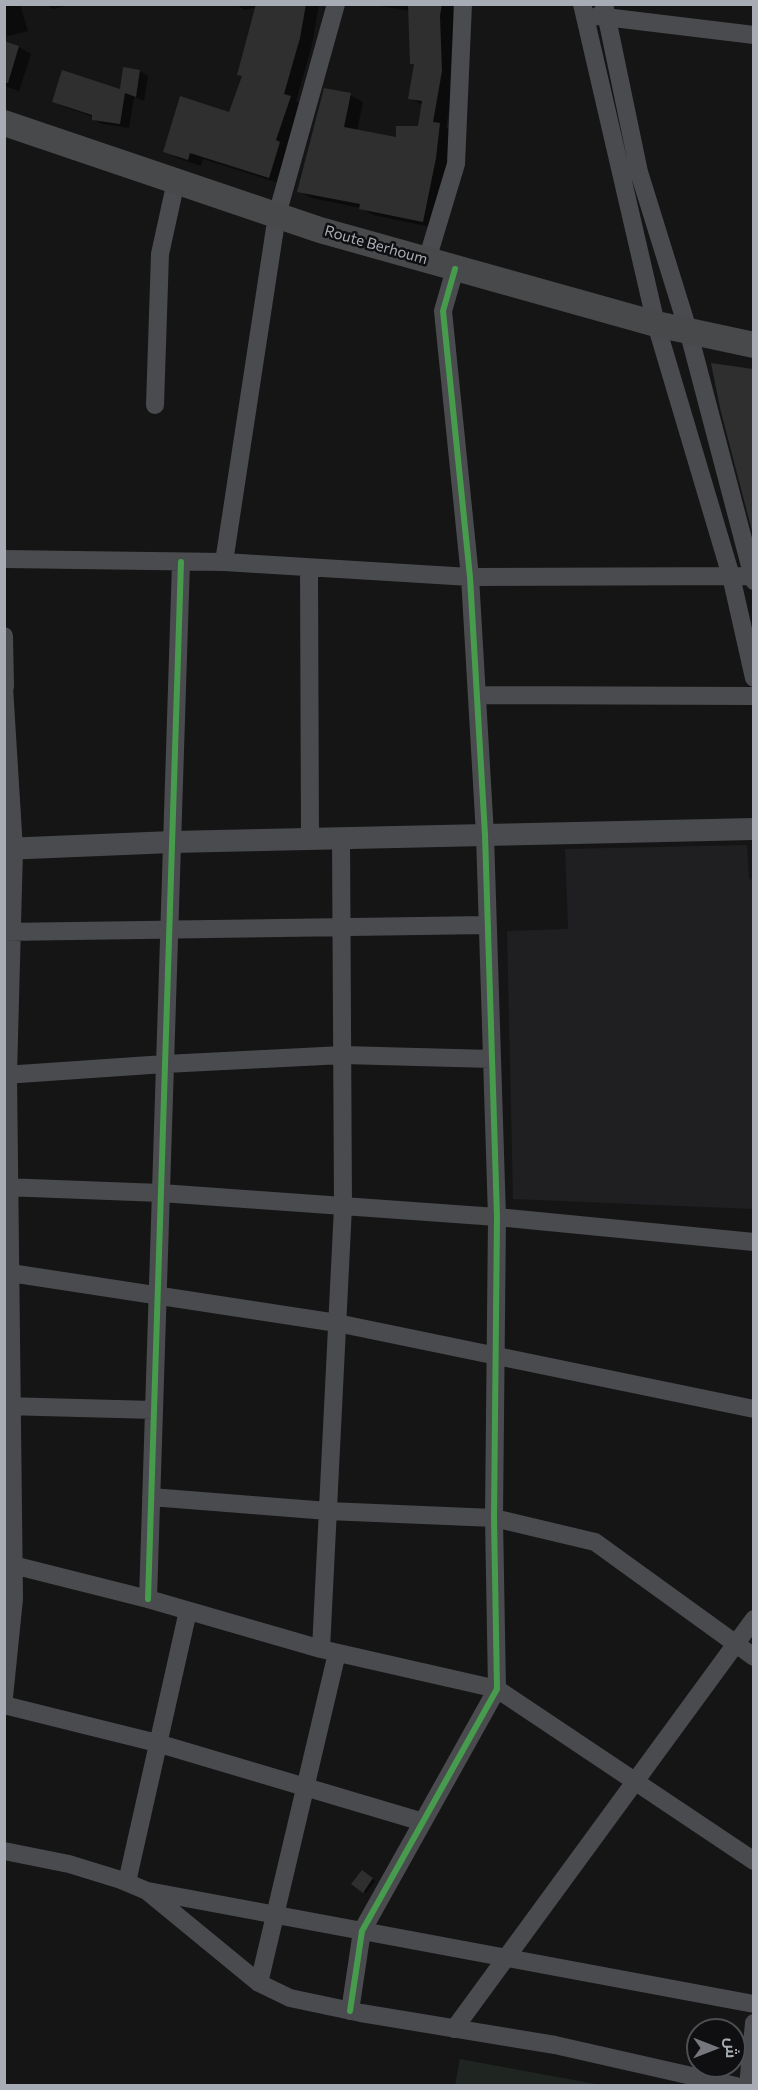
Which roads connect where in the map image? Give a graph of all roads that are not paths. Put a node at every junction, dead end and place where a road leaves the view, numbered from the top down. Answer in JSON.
{"nodes":[{"id":1,"x":336,"y":4,"type":"edge"},
{"id":2,"x":463,"y":4,"type":"edge"},
{"id":3,"x":583,"y":9,"type":"edge"},
{"id":4,"x":605,"y":11,"type":"edge"},
{"id":5,"x":753,"y":35,"type":"edge"},
{"id":6,"x":4,"y":123,"type":"edge"},
{"id":7,"x":176,"y":181,"type":"junction"},
{"id":8,"x":277,"y":215,"type":"junction"},
{"id":9,"x":427,"y":260,"type":"junction"},
{"id":10,"x":455,"y":269,"type":"junction"},
{"id":11,"x":656,"y":324,"type":"junction"},
{"id":12,"x":688,"y":330,"type":"junction"},
{"id":13,"x":753,"y":345,"type":"edge"},
{"id":14,"x":155,"y":405,"type":"dead end"},
{"id":15,"x":4,"y":559,"type":"edge"},
{"id":16,"x":181,"y":562,"type":"junction"},
{"id":17,"x":224,"y":562,"type":"junction"},
{"id":18,"x":309,"y":568,"type":"junction"},
{"id":19,"x":731,"y":576,"type":"junction"},
{"id":20,"x":470,"y":577,"type":"junction"},
{"id":21,"x":753,"y":578,"type":"edge"},
{"id":22,"x":4,"y":636,"type":"edge"},
{"id":23,"x":753,"y":678,"type":"edge"},
{"id":24,"x":5,"y":687,"type":"edge"},
{"id":25,"x":477,"y":695,"type":"junction"},
{"id":26,"x":753,"y":696,"type":"edge"},
{"id":27,"x":753,"y":829,"type":"edge"},
{"id":28,"x":485,"y":835,"type":"junction"},
{"id":29,"x":341,"y":838,"type":"junction"},
{"id":30,"x":310,"y":839,"type":"junction"},
{"id":31,"x":172,"y":842,"type":"junction"},
{"id":32,"x":9,"y":849,"type":"edge"},
{"id":33,"x":488,"y":925,"type":"junction"},
{"id":34,"x":342,"y":928,"type":"junction"},
{"id":35,"x":169,"y":930,"type":"junction"},
{"id":36,"x":8,"y":932,"type":"edge"},
{"id":37,"x":343,"y":1055,"type":"junction"},
{"id":38,"x":492,"y":1059,"type":"junction"},
{"id":39,"x":165,"y":1064,"type":"junction"},
{"id":40,"x":6,"y":1075,"type":"edge"},
{"id":41,"x":7,"y":1187,"type":"edge"},
{"id":42,"x":161,"y":1193,"type":"junction"},
{"id":43,"x":343,"y":1207,"type":"junction"},
{"id":44,"x":497,"y":1217,"type":"junction"},
{"id":45,"x":753,"y":1242,"type":"edge"},
{"id":46,"x":8,"y":1272,"type":"edge"},
{"id":47,"x":158,"y":1294,"type":"junction"},
{"id":48,"x":337,"y":1323,"type":"junction"},
{"id":49,"x":497,"y":1355,"type":"junction"},
{"id":50,"x":8,"y":1406,"type":"edge"},
{"id":51,"x":753,"y":1408,"type":"edge"},
{"id":52,"x":154,"y":1410,"type":"junction"},
{"id":53,"x":151,"y":1497,"type":"junction"},
{"id":54,"x":328,"y":1511,"type":"junction"},
{"id":55,"x":494,"y":1518,"type":"junction"},
{"id":56,"x":9,"y":1564,"type":"edge"},
{"id":57,"x":148,"y":1599,"type":"junction"},
{"id":58,"x":188,"y":1611,"type":"junction"},
{"id":59,"x":753,"y":1619,"type":"edge"},
{"id":60,"x":736,"y":1643,"type":"junction"},
{"id":61,"x":329,"y":1651,"type":"junction"},
{"id":62,"x":753,"y":1657,"type":"edge"},
{"id":63,"x":497,"y":1689,"type":"junction"},
{"id":64,"x":4,"y":1697,"type":"edge"},
{"id":65,"x":4,"y":1705,"type":"edge"},
{"id":66,"x":157,"y":1743,"type":"junction"},
{"id":67,"x":636,"y":1780,"type":"junction"},
{"id":68,"x":305,"y":1787,"type":"junction"},
{"id":69,"x":423,"y":1822,"type":"junction"},
{"id":70,"x":4,"y":1851,"type":"edge"},
{"id":71,"x":753,"y":1861,"type":"edge"},
{"id":72,"x":127,"y":1882,"type":"junction"},
{"id":73,"x":147,"y":1891,"type":"junction"},
{"id":74,"x":275,"y":1915,"type":"junction"},
{"id":75,"x":362,"y":1931,"type":"junction"},
{"id":76,"x":505,"y":1959,"type":"junction"},
{"id":77,"x":259,"y":1983,"type":"junction"},
{"id":78,"x":753,"y":2004,"type":"edge"},
{"id":79,"x":350,"y":2011,"type":"junction"},
{"id":80,"x":753,"y":2023,"type":"edge"},
{"id":81,"x":454,"y":2029,"type":"junction"},
{"id":82,"x":736,"y":2085,"type":"edge"},
{"id":83,"x":748,"y":2085,"type":"edge"}],
"edges":[{"from":1,"to":8,"type":"street"},
{"from":2,"to":9,"type":"street"},
{"from":3,"to":4,"type":"street"},
{"from":3,"to":11,"type":"street"},
{"from":4,"to":5,"type":"street"},
{"from":4,"to":12,"type":"street"},
{"from":6,"to":7,"type":"main road","name":"Route Berhoum"},
{"from":7,"to":8,"type":"main road","name":"Route Berhoum"},
{"from":7,"to":14,"type":"street"},
{"from":8,"to":9,"type":"main road","name":"Route Berhoum"},
{"from":8,"to":17,"type":"street"},
{"from":9,"to":10,"type":"main road","name":"Route Berhoum"},
{"from":10,"to":11,"type":"main road","name":"Route Berhoum"},
{"from":10,"to":20,"type":"street"},
{"from":11,"to":12,"type":"main road","name":"Route Berhoum"},
{"from":11,"to":19,"type":"street"},
{"from":12,"to":13,"type":"main road","name":"Route Berhoum"},
{"from":12,"to":21,"type":"street"},
{"from":15,"to":16,"type":"street"},
{"from":16,"to":17,"type":"street"},
{"from":16,"to":31,"type":"street"},
{"from":17,"to":18,"type":"street"},
{"from":18,"to":20,"type":"street"},
{"from":18,"to":30,"type":"street"},
{"from":19,"to":20,"type":"street"},
{"from":19,"to":21,"type":"street"},
{"from":19,"to":23,"type":"street"},
{"from":20,"to":25,"type":"street"},
{"from":22,"to":24,"type":"street"},
{"from":24,"to":32,"type":"street"},
{"from":25,"to":26,"type":"street"},
{"from":25,"to":28,"type":"street"},
{"from":27,"to":28,"type":"street"},
{"from":28,"to":29,"type":"street"},
{"from":28,"to":33,"type":"street"},
{"from":29,"to":30,"type":"street"},
{"from":29,"to":34,"type":"street"},
{"from":30,"to":31,"type":"street"},
{"from":31,"to":32,"type":"street"},
{"from":31,"to":35,"type":"street"},
{"from":32,"to":36,"type":"street"},
{"from":33,"to":34,"type":"street"},
{"from":33,"to":38,"type":"street"},
{"from":34,"to":35,"type":"street"},
{"from":34,"to":37,"type":"street"},
{"from":35,"to":36,"type":"street"},
{"from":35,"to":39,"type":"street"},
{"from":36,"to":40,"type":"street"},
{"from":37,"to":38,"type":"street"},
{"from":37,"to":39,"type":"street"},
{"from":37,"to":43,"type":"street"},
{"from":38,"to":44,"type":"street"},
{"from":39,"to":40,"type":"street"},
{"from":39,"to":42,"type":"street"},
{"from":40,"to":41,"type":"street"},
{"from":41,"to":42,"type":"street"},
{"from":41,"to":46,"type":"street"},
{"from":42,"to":43,"type":"street"},
{"from":42,"to":47,"type":"street"},
{"from":43,"to":44,"type":"street"},
{"from":43,"to":48,"type":"street"},
{"from":44,"to":45,"type":"street"},
{"from":44,"to":49,"type":"street"},
{"from":46,"to":47,"type":"street"},
{"from":46,"to":50,"type":"street"},
{"from":47,"to":48,"type":"street"},
{"from":47,"to":52,"type":"street"},
{"from":48,"to":49,"type":"street"},
{"from":48,"to":54,"type":"street"},
{"from":49,"to":51,"type":"street"},
{"from":49,"to":55,"type":"street"},
{"from":50,"to":52,"type":"street"},
{"from":50,"to":56,"type":"street"},
{"from":52,"to":53,"type":"street"},
{"from":53,"to":54,"type":"street"},
{"from":53,"to":57,"type":"street"},
{"from":54,"to":55,"type":"street"},
{"from":54,"to":61,"type":"street"},
{"from":55,"to":60,"type":"street"},
{"from":55,"to":63,"type":"street"},
{"from":56,"to":57,"type":"street"},
{"from":56,"to":64,"type":"street"},
{"from":57,"to":58,"type":"street"},
{"from":58,"to":61,"type":"street"},
{"from":58,"to":66,"type":"street"},
{"from":59,"to":60,"type":"street"},
{"from":60,"to":62,"type":"street"},
{"from":60,"to":67,"type":"street"},
{"from":61,"to":63,"type":"street"},
{"from":61,"to":68,"type":"street"},
{"from":63,"to":67,"type":"street"},
{"from":63,"to":69,"type":"street"},
{"from":65,"to":66,"type":"street"},
{"from":66,"to":68,"type":"street"},
{"from":66,"to":72,"type":"street"},
{"from":67,"to":71,"type":"street"},
{"from":67,"to":76,"type":"street"},
{"from":68,"to":69,"type":"street"},
{"from":68,"to":74,"type":"street"},
{"from":69,"to":75,"type":"street"},
{"from":70,"to":72,"type":"street"},
{"from":72,"to":73,"type":"street"},
{"from":73,"to":74,"type":"street"},
{"from":73,"to":77,"type":"street"},
{"from":74,"to":75,"type":"street"},
{"from":74,"to":77,"type":"street"},
{"from":75,"to":76,"type":"street"},
{"from":75,"to":79,"type":"street"},
{"from":76,"to":78,"type":"street"},
{"from":76,"to":81,"type":"street"},
{"from":77,"to":79,"type":"street"},
{"from":79,"to":81,"type":"street"},
{"from":80,"to":83,"type":"street"},
{"from":81,"to":82,"type":"street"}]}
